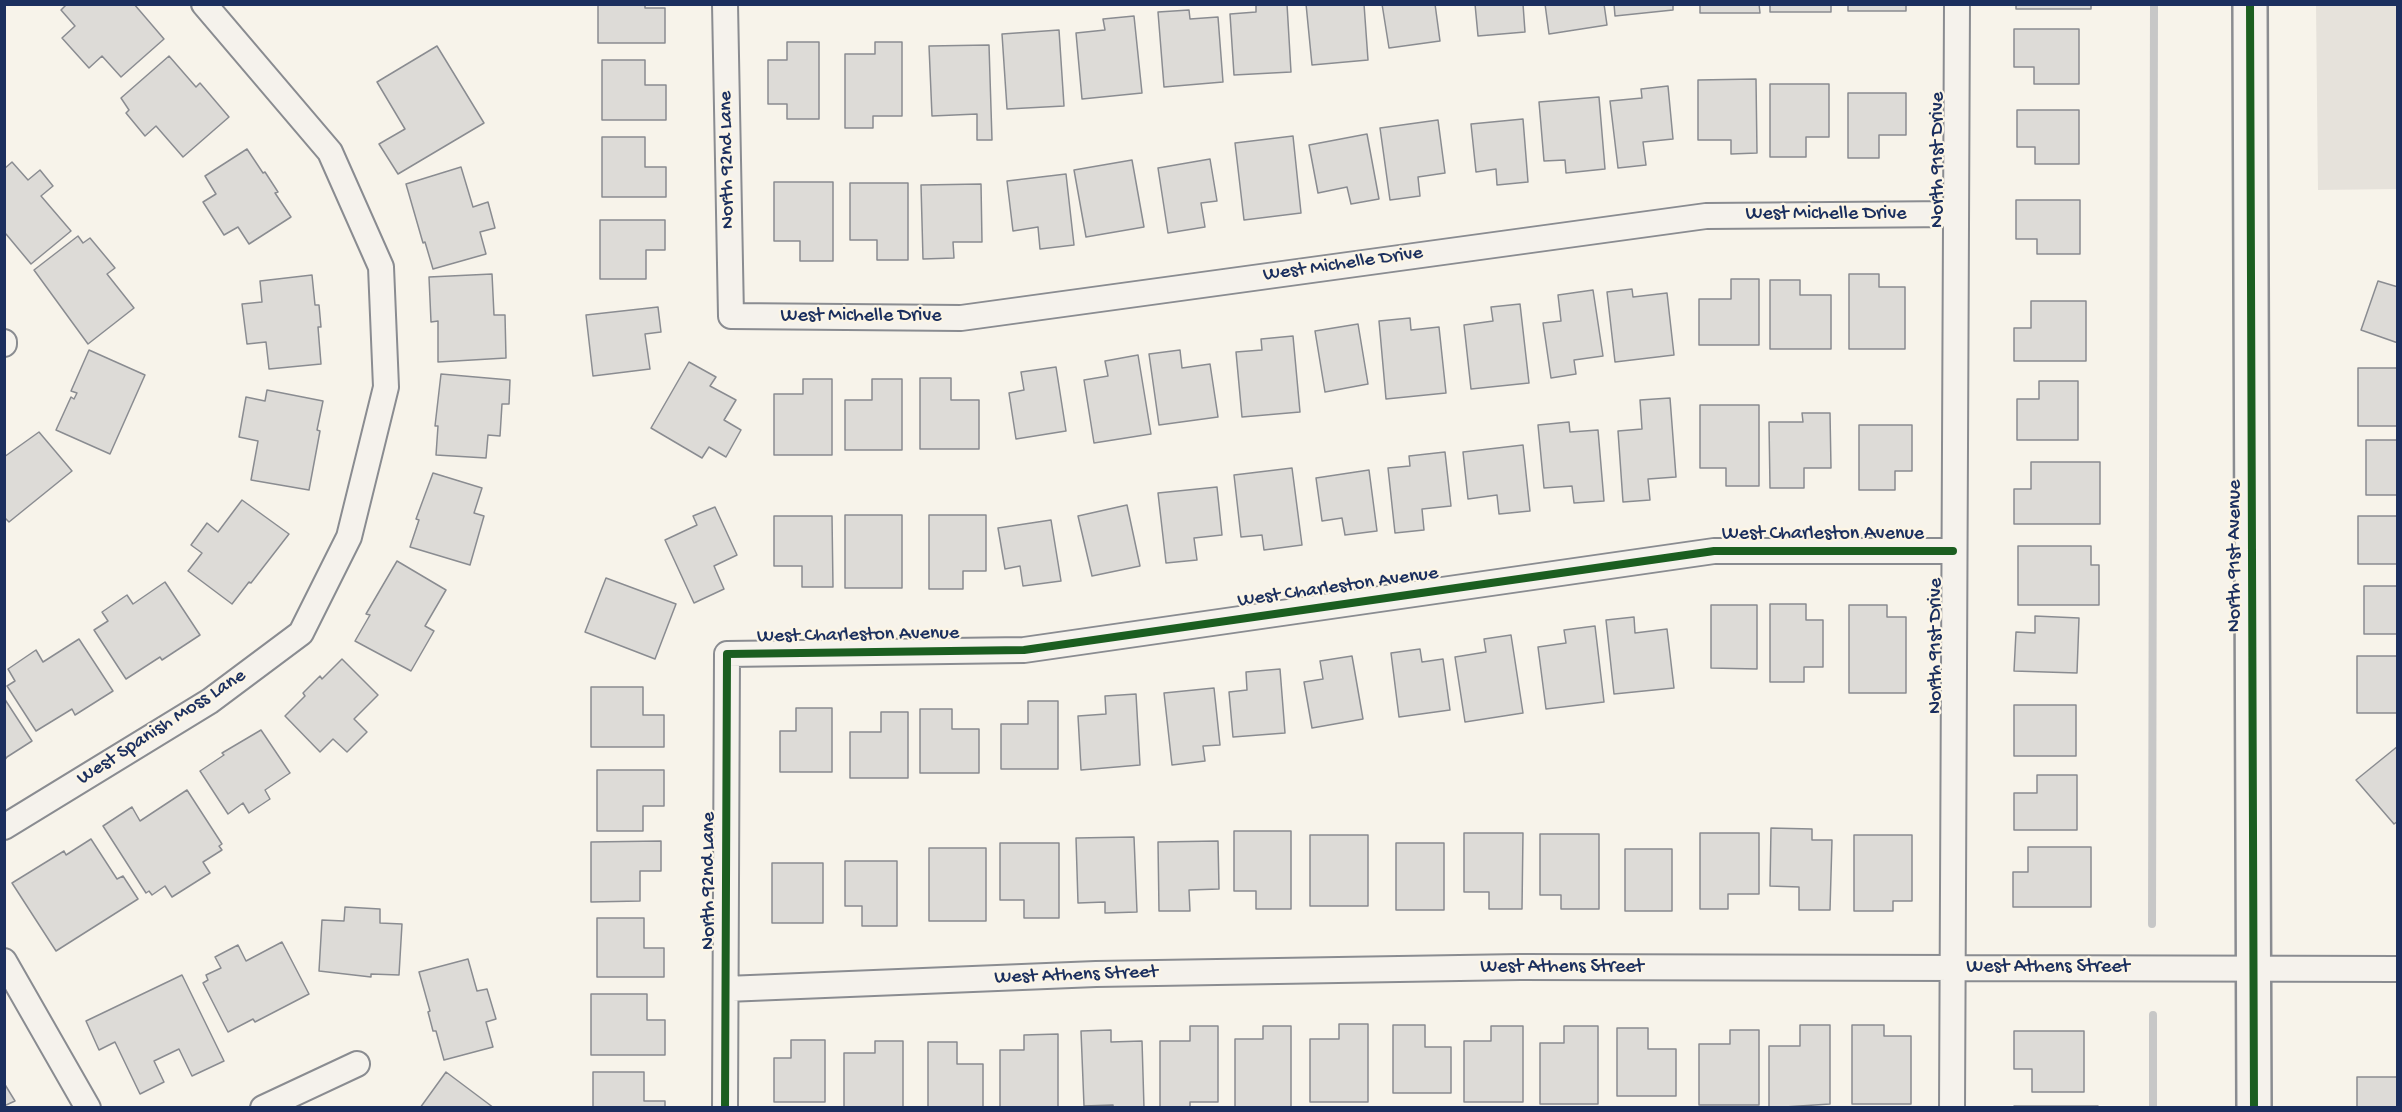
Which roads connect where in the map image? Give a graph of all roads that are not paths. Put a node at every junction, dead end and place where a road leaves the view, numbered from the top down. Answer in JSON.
{"nodes":[{"id":1,"x":204,"y":4,"type":"edge"},
{"id":2,"x":725,"y":4,"type":"edge"},
{"id":3,"x":1957,"y":4,"type":"edge"},
{"id":4,"x":2250,"y":4,"type":"edge"},
{"id":5,"x":1955,"y":214,"type":"junction"},
{"id":6,"x":732,"y":316,"type":"joint"},
{"id":7,"x":1953,"y":551,"type":"junction"},
{"id":8,"x":727,"y":654,"type":"joint"},
{"id":9,"x":4,"y":827,"type":"edge"},
{"id":10,"x":4,"y":961,"type":"edge"},
{"id":11,"x":1952,"y":968,"type":"junction"},
{"id":12,"x":2397,"y":969,"type":"edge"},
{"id":13,"x":2255,"y":970,"type":"junction"},
{"id":14,"x":726,"y":989,"type":"junction"},
{"id":15,"x":357,"y":1064,"type":"dead end"},
{"id":16,"x":88,"y":1107,"type":"edge"},
{"id":17,"x":263,"y":1107,"type":"edge"},
{"id":18,"x":725,"y":1107,"type":"edge"},
{"id":19,"x":1952,"y":1107,"type":"edge"},
{"id":20,"x":2254,"y":1107,"type":"edge"}],
"edges":[{"from":1,"to":9,"type":"street","name":"West Spanish Moss Lane"},
{"from":2,"to":6,"type":"street","name":"North 92nd Lane"},
{"from":3,"to":5,"type":"street","name":"North 91st Drive"},
{"from":4,"to":13,"type":"main road","name":"North 91st Avenue"},
{"from":5,"to":6,"type":"street","name":"West Michelle Drive"},
{"from":5,"to":7,"type":"street","name":"North 91st Drive"},
{"from":7,"to":8,"type":"street","name":"West Charleston Avenue"},
{"from":7,"to":11,"type":"street","name":"North 91st Drive"},
{"from":8,"to":14,"type":"street","name":"North 92nd Lane"},
{"from":10,"to":16,"type":"street"},
{"from":11,"to":13,"type":"street","name":"West Athens Street"},
{"from":11,"to":14,"type":"street","name":"West Athens Street"},
{"from":11,"to":19,"type":"street","name":"North 91st Drive"},
{"from":12,"to":13,"type":"street","name":"West Athens Street"},
{"from":13,"to":20,"type":"main road","name":"North 91st Avenue"},
{"from":14,"to":18,"type":"street","name":"North 92nd Lane"},
{"from":15,"to":17,"type":"street"}]}
